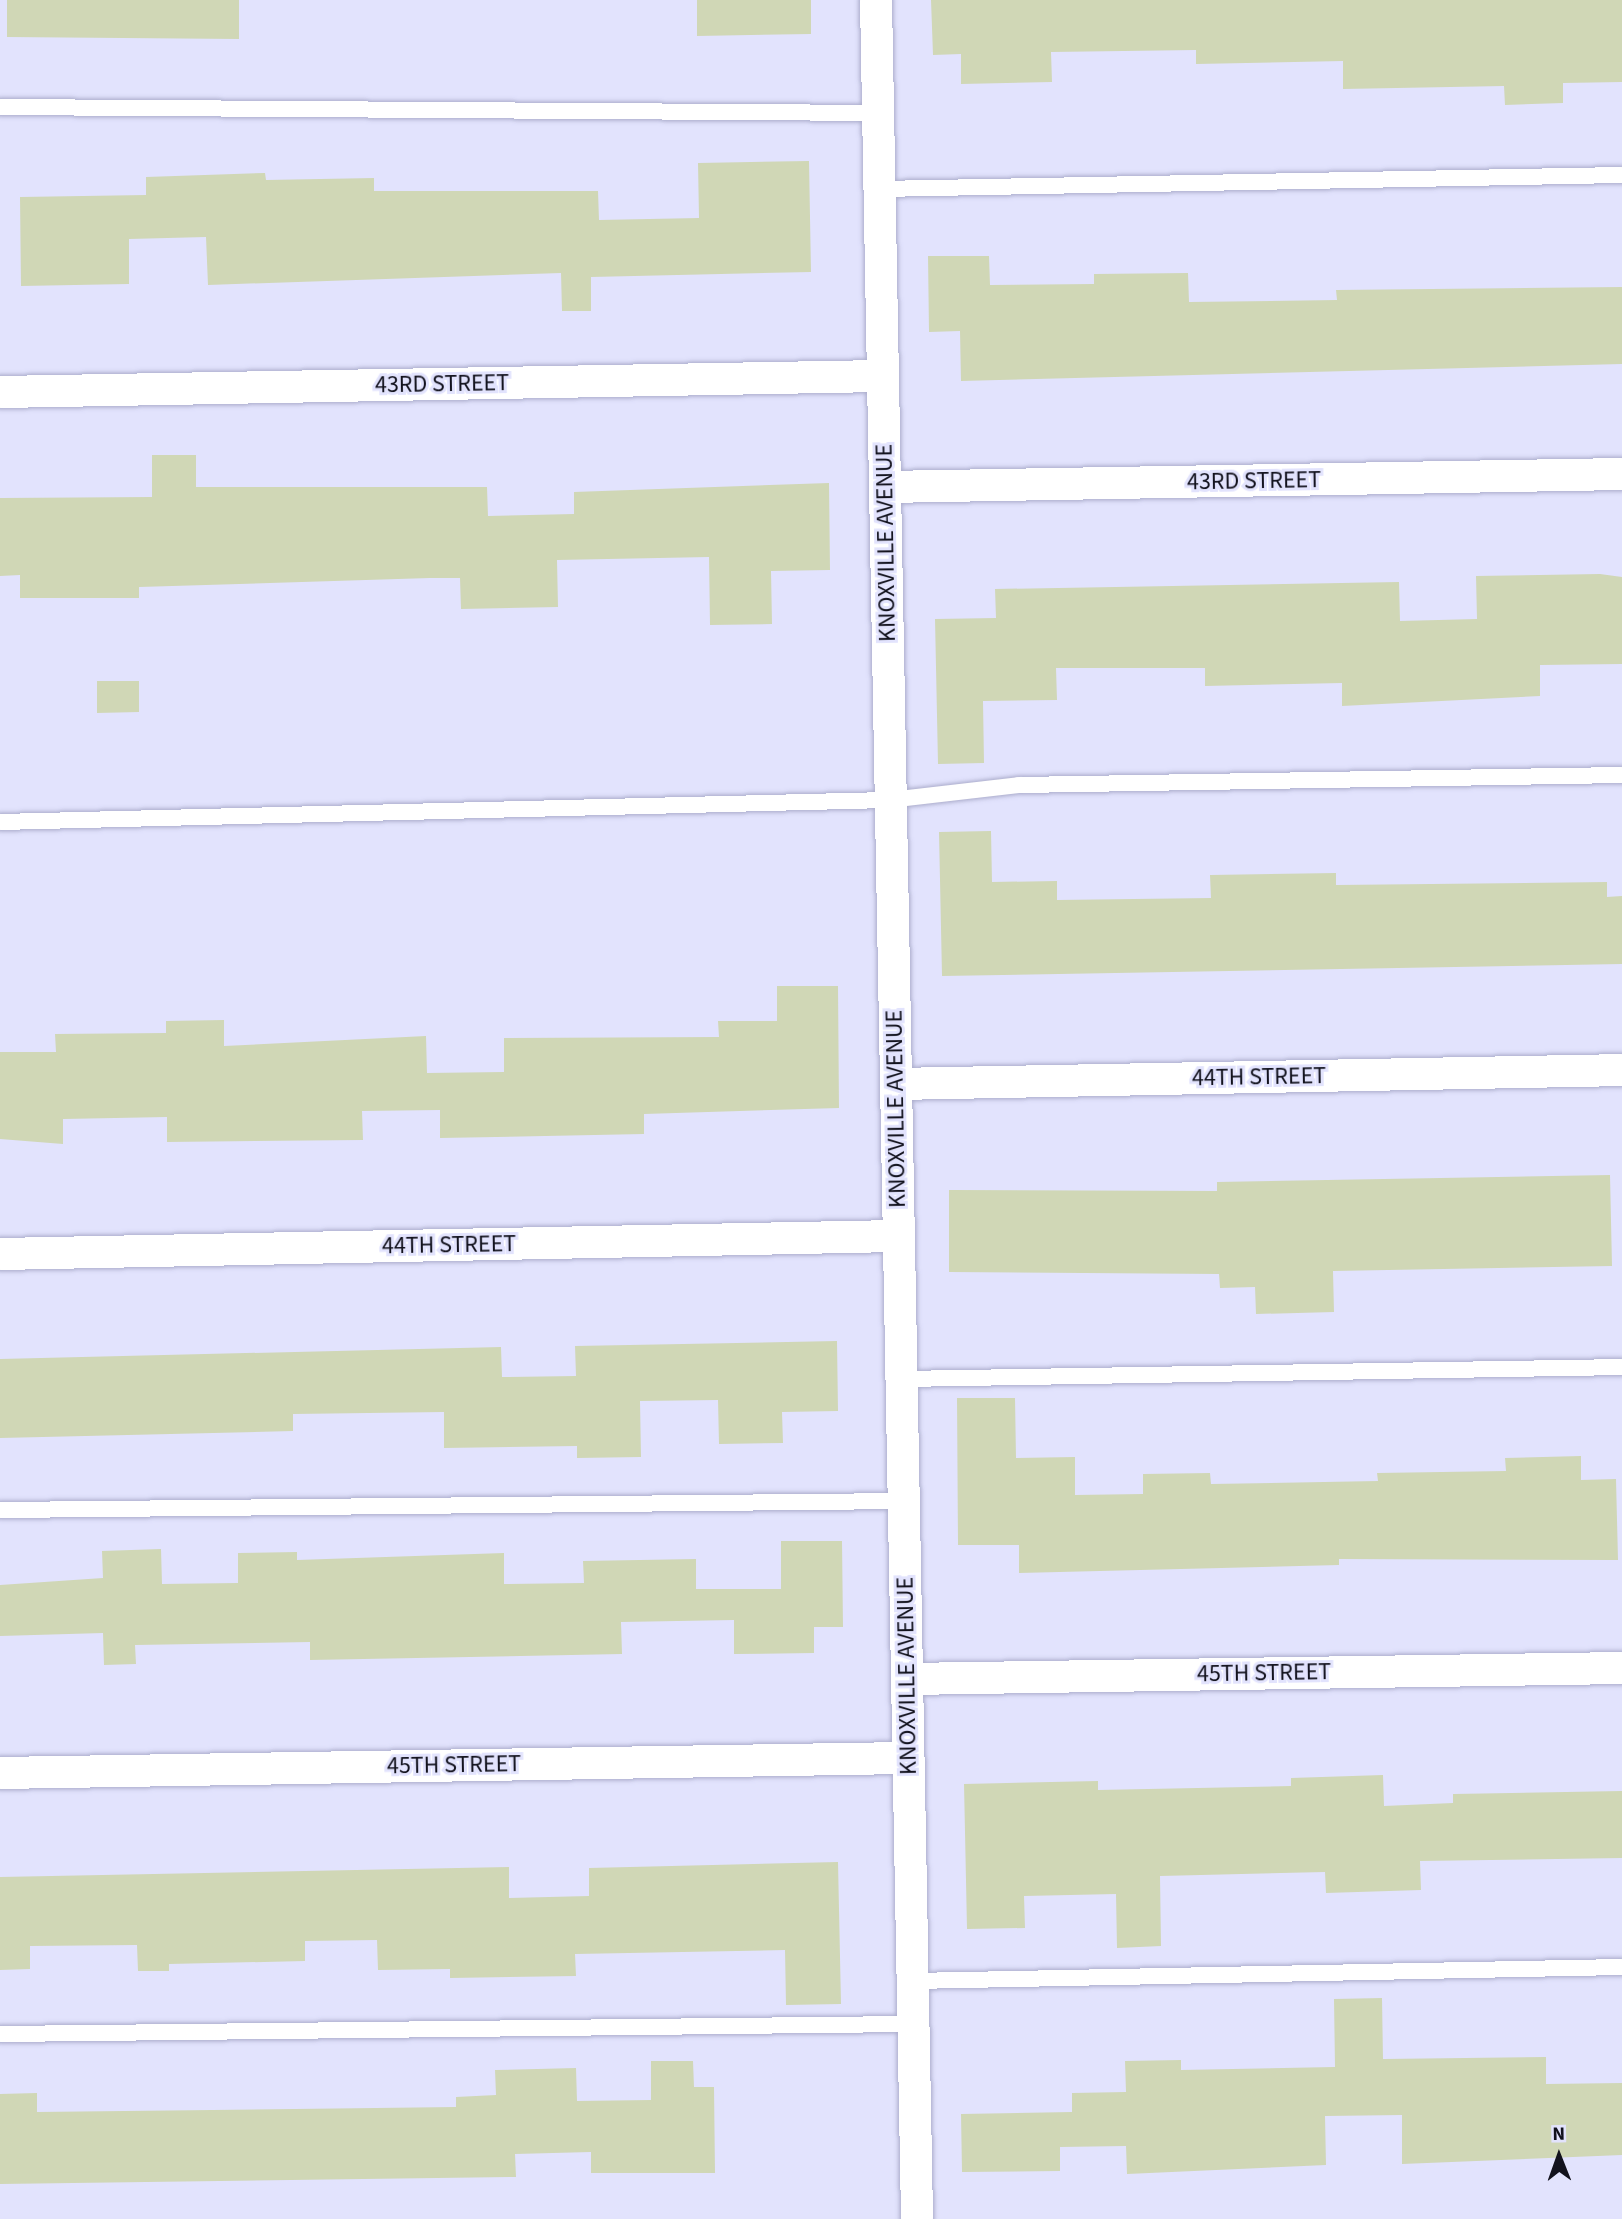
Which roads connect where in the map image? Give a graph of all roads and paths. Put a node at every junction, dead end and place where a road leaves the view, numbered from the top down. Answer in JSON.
{"nodes":[{"id":1,"x":876,"y":0,"type":"edge"},
{"id":2,"x":0,"y":107,"type":"edge"},
{"id":3,"x":878,"y":113,"type":"junction"},
{"id":4,"x":1622,"y":175,"type":"edge"},
{"id":5,"x":879,"y":189,"type":"junction"},
{"id":6,"x":883,"y":376,"type":"junction"},
{"id":7,"x":0,"y":392,"type":"edge"},
{"id":8,"x":1622,"y":474,"type":"edge"},
{"id":9,"x":885,"y":487,"type":"junction"},
{"id":10,"x":1622,"y":775,"type":"edge"},
{"id":11,"x":890,"y":800,"type":"junction"},
{"id":12,"x":0,"y":822,"type":"edge"},
{"id":13,"x":1622,"y":1070,"type":"edge"},
{"id":14,"x":896,"y":1084,"type":"junction"},
{"id":15,"x":899,"y":1236,"type":"junction"},
{"id":16,"x":0,"y":1254,"type":"edge"},
{"id":17,"x":1622,"y":1367,"type":"edge"},
{"id":18,"x":901,"y":1379,"type":"junction"},
{"id":19,"x":904,"y":1501,"type":"junction"},
{"id":20,"x":0,"y":1510,"type":"edge"},
{"id":21,"x":1622,"y":1668,"type":"edge"},
{"id":22,"x":907,"y":1679,"type":"junction"},
{"id":23,"x":908,"y":1758,"type":"junction"},
{"id":24,"x":0,"y":1773,"type":"edge"},
{"id":25,"x":1622,"y":1966,"type":"edge"},
{"id":26,"x":912,"y":1981,"type":"junction"},
{"id":27,"x":913,"y":2024,"type":"junction"},
{"id":28,"x":0,"y":2034,"type":"edge"},
{"id":29,"x":917,"y":2219,"type":"edge"}],
"edges":[{"from":1,"to":3,"type":"street","name":"KNOXVILLE AVENUE"},
{"from":2,"to":3,"type":"lane"},
{"from":3,"to":5,"type":"street","name":"KNOXVILLE AVENUE"},
{"from":4,"to":5,"type":"lane"},
{"from":5,"to":6,"type":"street","name":"KNOXVILLE AVENUE"},
{"from":6,"to":7,"type":"street","name":"43RD STREET"},
{"from":6,"to":9,"type":"street","name":"KNOXVILLE AVENUE"},
{"from":8,"to":9,"type":"street","name":"43RD STREET"},
{"from":9,"to":11,"type":"street","name":"KNOXVILLE AVENUE"},
{"from":10,"to":11,"type":"lane"},
{"from":11,"to":12,"type":"lane"},
{"from":11,"to":14,"type":"street","name":"KNOXVILLE AVENUE"},
{"from":13,"to":14,"type":"street","name":"44TH STREET"},
{"from":14,"to":15,"type":"street","name":"KNOXVILLE AVENUE"},
{"from":15,"to":16,"type":"street","name":"44TH STREET"},
{"from":15,"to":18,"type":"street","name":"KNOXVILLE AVENUE"},
{"from":17,"to":18,"type":"lane"},
{"from":18,"to":19,"type":"street","name":"KNOXVILLE AVENUE"},
{"from":19,"to":20,"type":"lane"},
{"from":19,"to":22,"type":"street","name":"KNOXVILLE AVENUE"},
{"from":21,"to":22,"type":"street","name":"45TH STREET"},
{"from":22,"to":23,"type":"street","name":"KNOXVILLE AVENUE"},
{"from":23,"to":24,"type":"street","name":"45TH STREET"},
{"from":23,"to":26,"type":"street","name":"KNOXVILLE AVENUE"},
{"from":25,"to":26,"type":"lane"},
{"from":26,"to":27,"type":"street","name":"KNOXVILLE AVENUE"},
{"from":27,"to":28,"type":"lane"},
{"from":27,"to":29,"type":"street","name":"KNOXVILLE AVENUE"}]}
